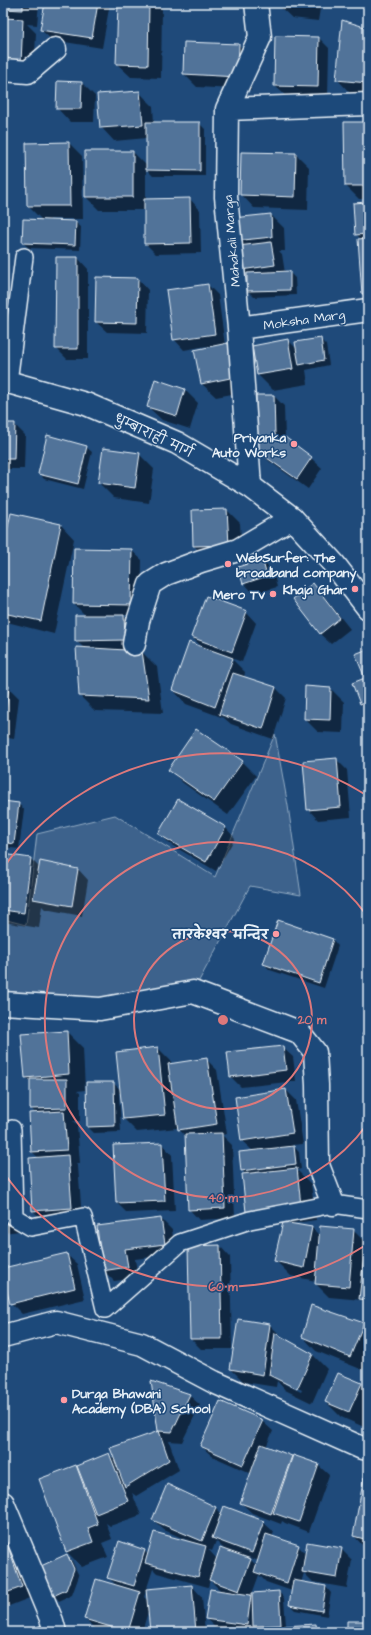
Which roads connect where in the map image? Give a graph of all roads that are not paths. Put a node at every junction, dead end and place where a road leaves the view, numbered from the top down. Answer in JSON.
{"nodes":[{"id":1,"x":256,"y":3,"type":"edge"},
{"id":2,"x":55,"y":49,"type":"dead end"},
{"id":3,"x":3,"y":70,"type":"edge"},
{"id":4,"x":368,"y":104,"type":"edge"},
{"id":5,"x":227,"y":109,"type":"junction"},
{"id":6,"x":24,"y":257,"type":"dead end"},
{"id":7,"x":368,"y":310,"type":"edge"},
{"id":8,"x":239,"y":328,"type":"junction"},
{"id":9,"x":6,"y":382,"type":"edge"},
{"id":10,"x":250,"y":486,"type":"junction"},
{"id":11,"x":292,"y":518,"type":"junction"},
{"id":12,"x":368,"y":608,"type":"edge"},
{"id":13,"x":134,"y":644,"type":"dead end"},
{"id":14,"x":3,"y":1003,"type":"edge"},
{"id":15,"x":12,"y":1129,"type":"dead end"},
{"id":16,"x":333,"y":1204,"type":"junction"},
{"id":17,"x":368,"y":1209,"type":"edge"},
{"id":18,"x":3,"y":1336,"type":"edge"},
{"id":19,"x":368,"y":1449,"type":"edge"},
{"id":20,"x":3,"y":1503,"type":"edge"},
{"id":21,"x":55,"y":1632,"type":"edge"}],
"edges":[{"from":1,"to":5,"type":"street","name":"Mahakali Marga"},
{"from":2,"to":3,"type":"street"},
{"from":4,"to":5,"type":"street"},
{"from":5,"to":8,"type":"street","name":"Mahakali Marga"},
{"from":6,"to":9,"type":"lane"},
{"from":7,"to":8,"type":"street","name":"Moksha Marg"},
{"from":8,"to":10,"type":"street","name":"Mahakali Marga"},
{"from":9,"to":10,"type":"street","name":"धुम्बाराही मार्ग"},
{"from":10,"to":11,"type":"street","name":"धुम्बाराही मार्ग"},
{"from":11,"to":12,"type":"street","name":"धुम्बाराही मार्ग"},
{"from":11,"to":13,"type":"street"},
{"from":14,"to":16,"type":"street"},
{"from":15,"to":16,"type":"lane"},
{"from":16,"to":17,"type":"lane"},
{"from":18,"to":19,"type":"street"},
{"from":20,"to":21,"type":"street"}]}
